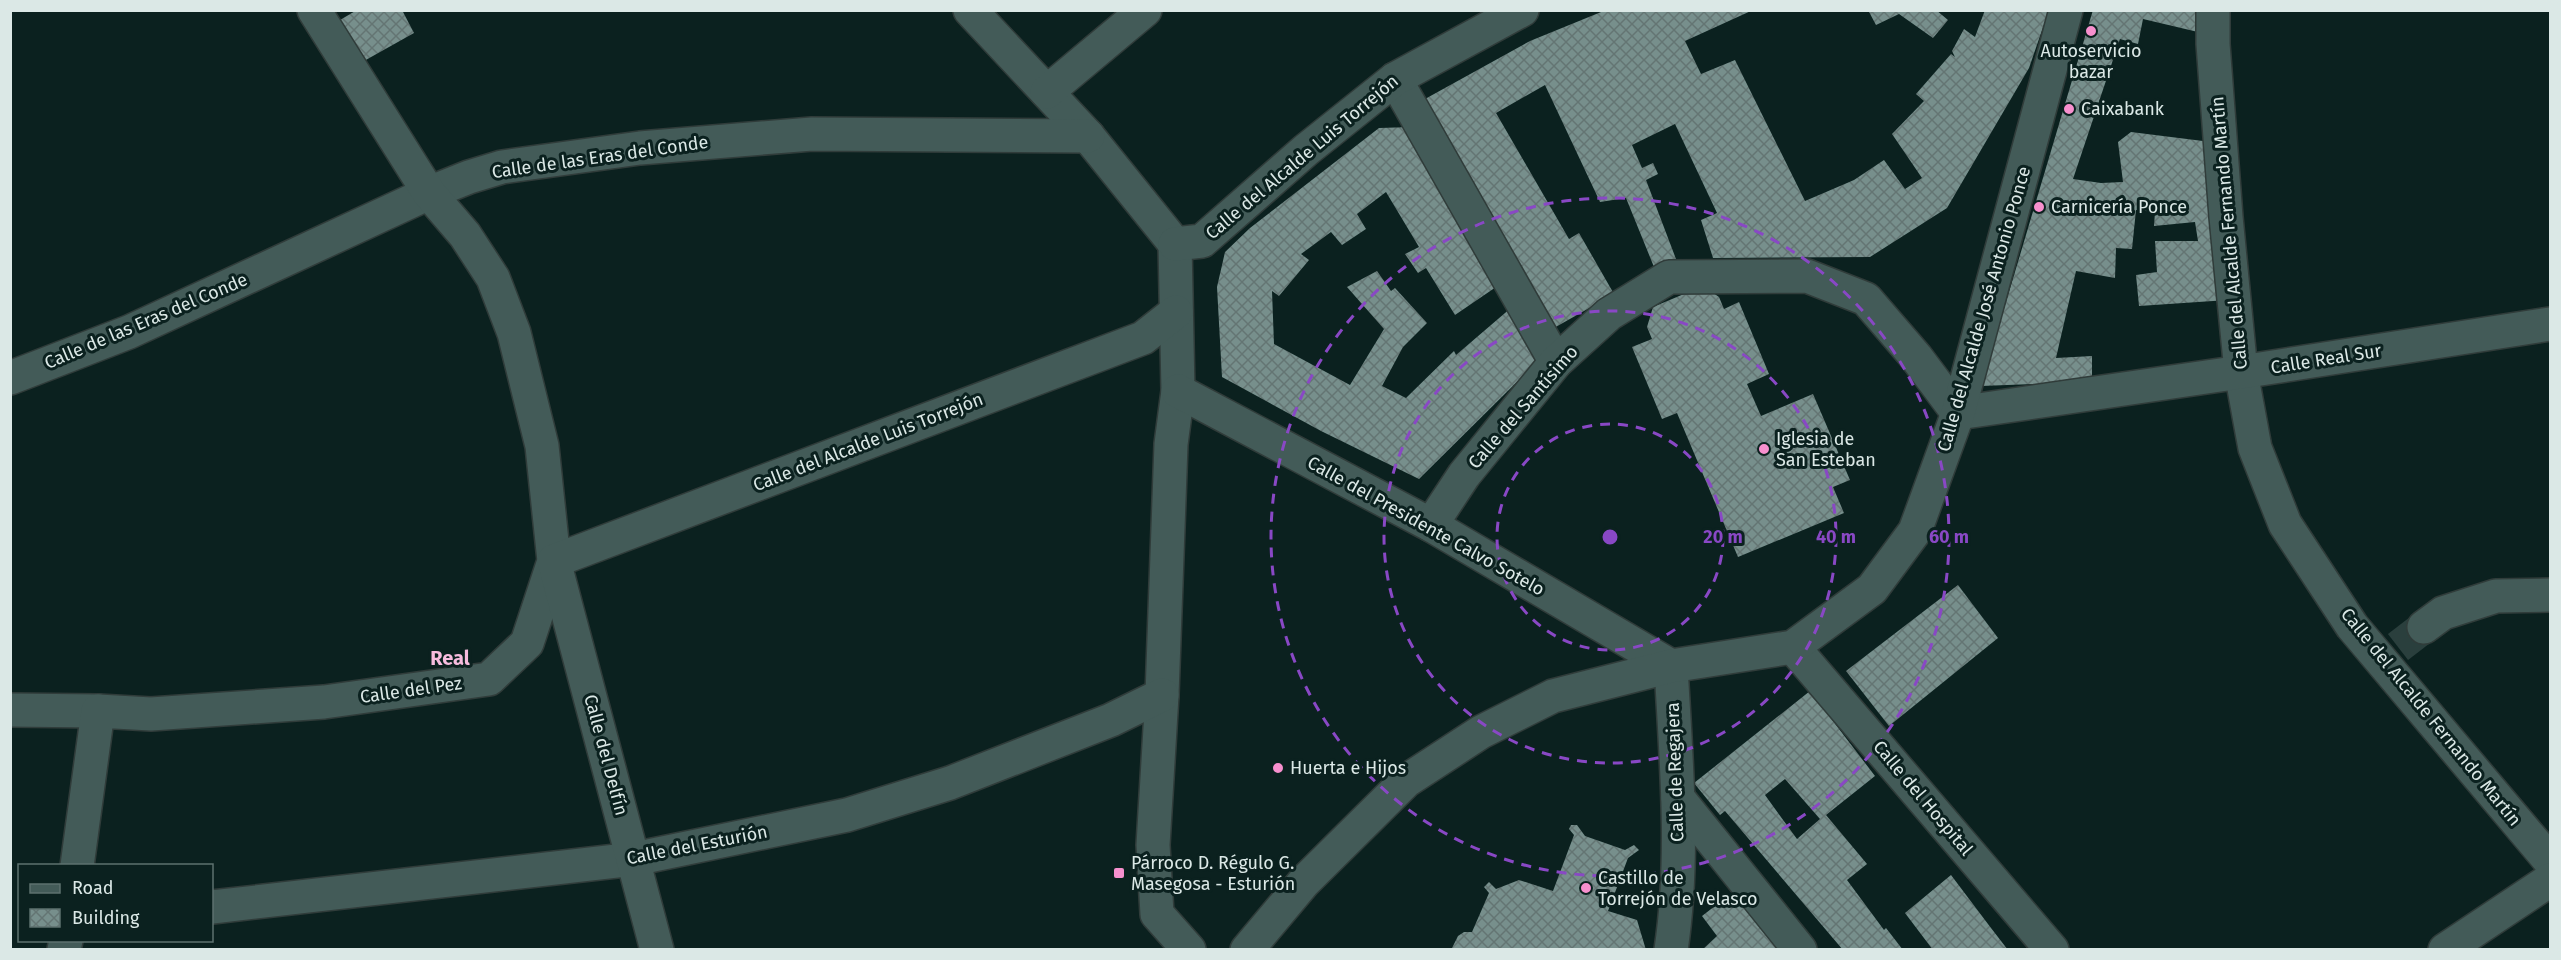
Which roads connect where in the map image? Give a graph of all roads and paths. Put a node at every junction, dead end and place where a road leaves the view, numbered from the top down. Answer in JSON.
{"nodes":[{"id":1,"x":314,"y":10,"type":"edge"},
{"id":2,"x":970,"y":10,"type":"edge"},
{"id":3,"x":1145,"y":10,"type":"edge"},
{"id":4,"x":2066,"y":10,"type":"edge"},
{"id":5,"x":2213,"y":10,"type":"edge"},
{"id":6,"x":1512,"y":12,"type":"edge"},
{"id":7,"x":1395,"y":79,"type":"junction"},
{"id":8,"x":1047,"y":92,"type":"junction"},
{"id":9,"x":1088,"y":136,"type":"junction"},
{"id":10,"x":429,"y":193,"type":"junction"},
{"id":11,"x":1175,"y":244,"type":"junction"},
{"id":12,"x":1176,"y":312,"type":"junction"},
{"id":13,"x":2550,"y":324,"type":"edge"},
{"id":14,"x":1556,"y":362,"type":"junction"},
{"id":15,"x":2241,"y":372,"type":"junction"},
{"id":16,"x":10,"y":378,"type":"edge"},
{"id":17,"x":1178,"y":391,"type":"junction"},
{"id":18,"x":1958,"y":413,"type":"junction"},
{"id":19,"x":1431,"y":525,"type":"junction"},
{"id":20,"x":554,"y":561,"type":"junction"},
{"id":21,"x":2550,"y":595,"type":"edge"},
{"id":22,"x":2424,"y":627,"type":"tunnel mouth"},
{"id":23,"x":1793,"y":646,"type":"junction"},
{"id":24,"x":1671,"y":666,"type":"junction"},
{"id":25,"x":1162,"y":695,"type":"junction"},
{"id":26,"x":10,"y":710,"type":"edge"},
{"id":27,"x":98,"y":711,"type":"junction"},
{"id":28,"x":1678,"y":798,"type":"junction"},
{"id":29,"x":634,"y":859,"type":"junction"},
{"id":30,"x":2550,"y":861,"type":"edge"},
{"id":31,"x":78,"y":864,"type":"edge"},
{"id":32,"x":2550,"y":880,"type":"edge"},
{"id":33,"x":213,"y":907,"type":"edge"},
{"id":34,"x":657,"y":950,"type":"edge"},
{"id":35,"x":1189,"y":950,"type":"edge"},
{"id":36,"x":1247,"y":950,"type":"edge"},
{"id":37,"x":1671,"y":950,"type":"edge"},
{"id":38,"x":1800,"y":950,"type":"edge"},
{"id":39,"x":2052,"y":950,"type":"edge"},
{"id":40,"x":2445,"y":950,"type":"edge"}],
"edges":[{"from":1,"to":10,"type":"street","name":"Calle del Pez"},
{"from":2,"to":8,"type":"street"},
{"from":3,"to":8,"type":"street"},
{"from":4,"to":18,"type":"street","name":"Calle del Alcalde José Antonio Ponce"},
{"from":5,"to":15,"type":"street","name":"Calle del Alcalde Fernando Martín"},
{"from":6,"to":7,"type":"street","name":"Calle del Alcalde Luis Torrejón"},
{"from":7,"to":11,"type":"street","name":"Calle del Alcalde Luis Torrejón"},
{"from":7,"to":14,"type":"street"},
{"from":8,"to":9,"type":"street"},
{"from":9,"to":10,"type":"street","name":"Calle de las Eras del Conde"},
{"from":9,"to":11,"type":"street"},
{"from":10,"to":16,"type":"street","name":"Calle de las Eras del Conde"},
{"from":10,"to":20,"type":"street","name":"Calle del Pez"},
{"from":11,"to":12,"type":"street"},
{"from":12,"to":17,"type":"street"},
{"from":12,"to":20,"type":"street","name":"Calle del Alcalde Luis Torrejón"},
{"from":13,"to":15,"type":"street","name":"Calle Real Sur"},
{"from":14,"to":18,"type":"street","name":"Calle del Santísimo"},
{"from":14,"to":19,"type":"street","name":"Calle del Santísimo"},
{"from":15,"to":18,"type":"street","name":"Calle Real Sur"},
{"from":15,"to":30,"type":"street","name":"Calle del Alcalde Fernando Martín"},
{"from":17,"to":19,"type":"street","name":"Calle del Presidente Calvo Sotelo"},
{"from":17,"to":25,"type":"street"},
{"from":18,"to":23,"type":"street","name":"Calle del Alcalde José Antonio Ponce"},
{"from":19,"to":24,"type":"street","name":"Calle del Presidente Calvo Sotelo"},
{"from":20,"to":27,"type":"street","name":"Calle del Pez"},
{"from":20,"to":29,"type":"street","name":"Calle del Delfín"},
{"from":21,"to":22,"type":"street"},
{"from":23,"to":24,"type":"street","name":"Calle del Alcalde José Antonio Ponce"},
{"from":23,"to":39,"type":"street","name":"Calle del Hospital"},
{"from":24,"to":28,"type":"street","name":"Calle de Regajera"},
{"from":24,"to":36,"type":"street","name":"Calle del Alcalde José Antonio Ponce"},
{"from":25,"to":29,"type":"street","name":"Calle del Esturión"},
{"from":25,"to":35,"type":"street"},
{"from":26,"to":27,"type":"street","name":"Calle del Pez"},
{"from":27,"to":31,"type":"street"},
{"from":28,"to":37,"type":"street","name":"Calle de Regajera"},
{"from":28,"to":38,"type":"street"},
{"from":29,"to":33,"type":"street","name":"Calle del Esturión"},
{"from":29,"to":34,"type":"street","name":"Calle del Delfín"},
{"from":32,"to":40,"type":"street"}]}
